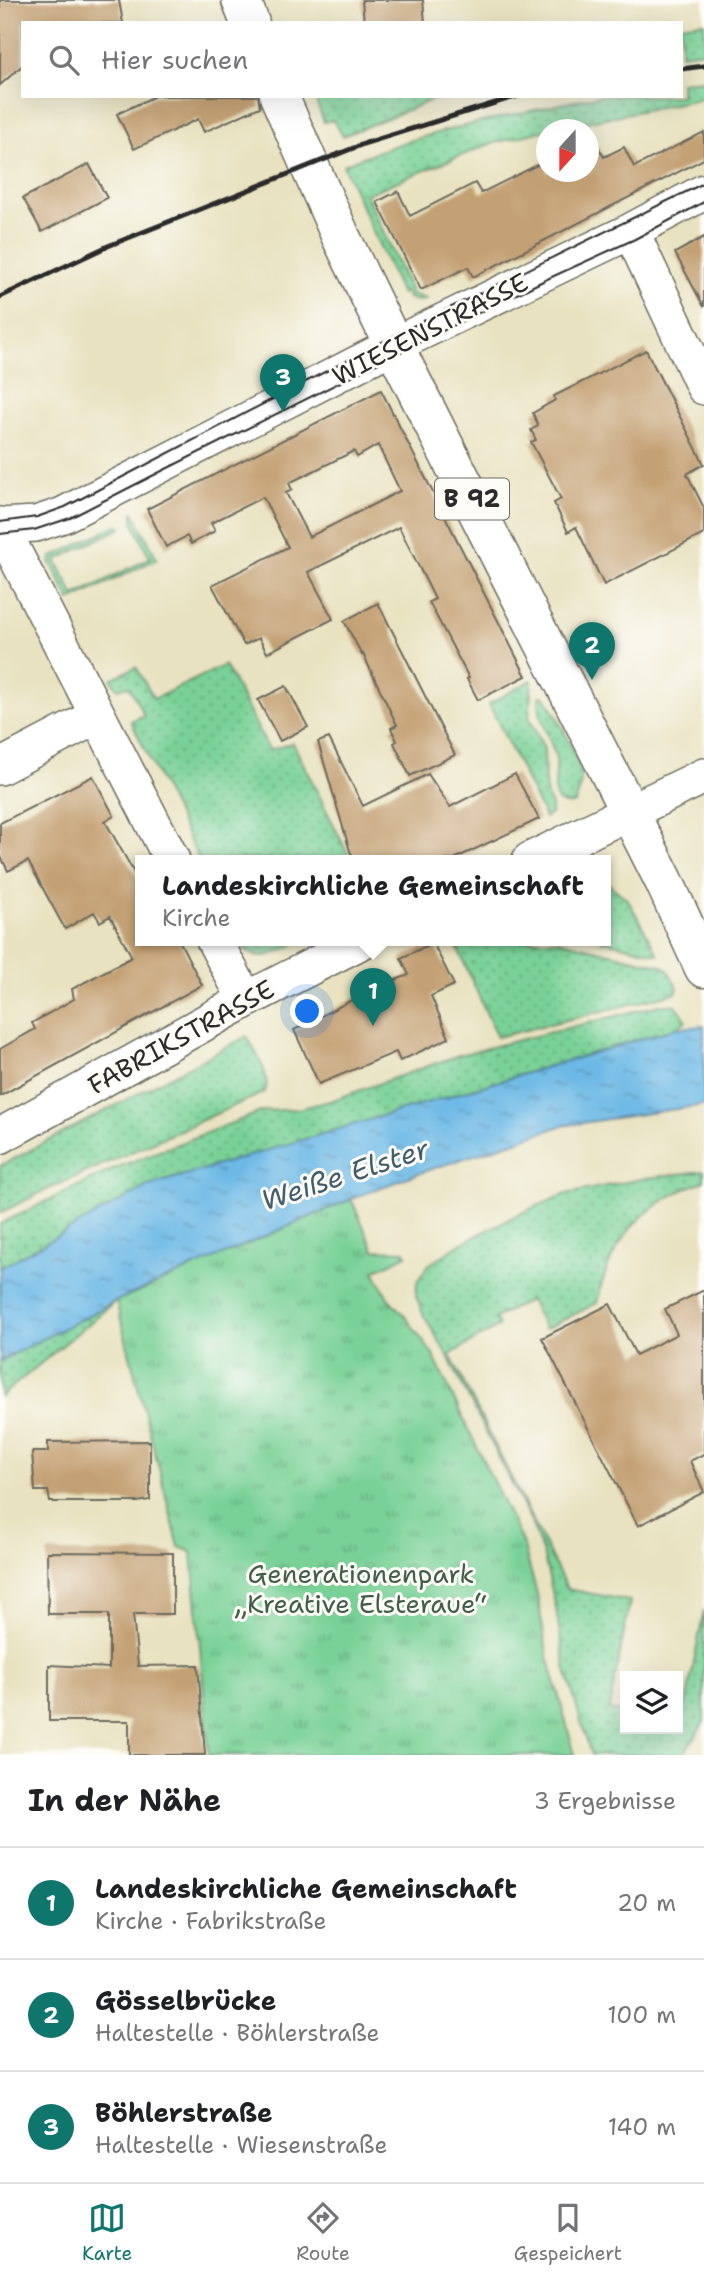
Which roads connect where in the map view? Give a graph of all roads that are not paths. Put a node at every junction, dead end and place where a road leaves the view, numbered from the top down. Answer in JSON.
{"nodes":[{"id":1,"x":241,"y":0,"type":"edge"},
{"id":2,"x":249,"y":21,"type":"edge"},
{"id":3,"x":280,"y":98,"type":"edge"},
{"id":4,"x":704,"y":192,"type":"edge"},
{"id":5,"x":631,"y":231,"type":"junction"},
{"id":6,"x":394,"y":345,"type":"junction"},
{"id":7,"x":704,"y":387,"type":"edge"},
{"id":8,"x":0,"y":526,"type":"edge"},
{"id":9,"x":97,"y":716,"type":"junction"},
{"id":10,"x":0,"y":767,"type":"edge"},
{"id":11,"x":704,"y":776,"type":"edge"},
{"id":12,"x":630,"y":813,"type":"junction"},
{"id":13,"x":169,"y":855,"type":"edge"},
{"id":14,"x":541,"y":855,"type":"edge"},
{"id":15,"x":217,"y":946,"type":"edge"},
{"id":16,"x":352,"y":946,"type":"edge"},
{"id":17,"x":704,"y":968,"type":"edge"},
{"id":18,"x":246,"y":1000,"type":"junction"},
{"id":19,"x":0,"y":1136,"type":"edge"}],
"edges":[{"from":1,"to":2,"type":"main road"},
{"from":3,"to":6,"type":"main road","number":"B 92"},
{"from":4,"to":5,"type":"street","name":"WIESENSTRASSE"},
{"from":5,"to":6,"type":"street","name":"WIESENSTRASSE"},
{"from":5,"to":7,"type":"street"},
{"from":6,"to":8,"type":"street","name":"WIESENSTRASSE"},
{"from":6,"to":12,"type":"main road","number":"B 92"},
{"from":8,"to":9,"type":"street"},
{"from":9,"to":10,"type":"street"},
{"from":9,"to":13,"type":"street"},
{"from":11,"to":12,"type":"street"},
{"from":12,"to":14,"type":"street"},
{"from":12,"to":17,"type":"main road","number":"B 92"},
{"from":15,"to":18,"type":"street"},
{"from":16,"to":18,"type":"street","name":"FABRIKSTRASSE"},
{"from":18,"to":19,"type":"street","name":"FABRIKSTRASSE"}]}
